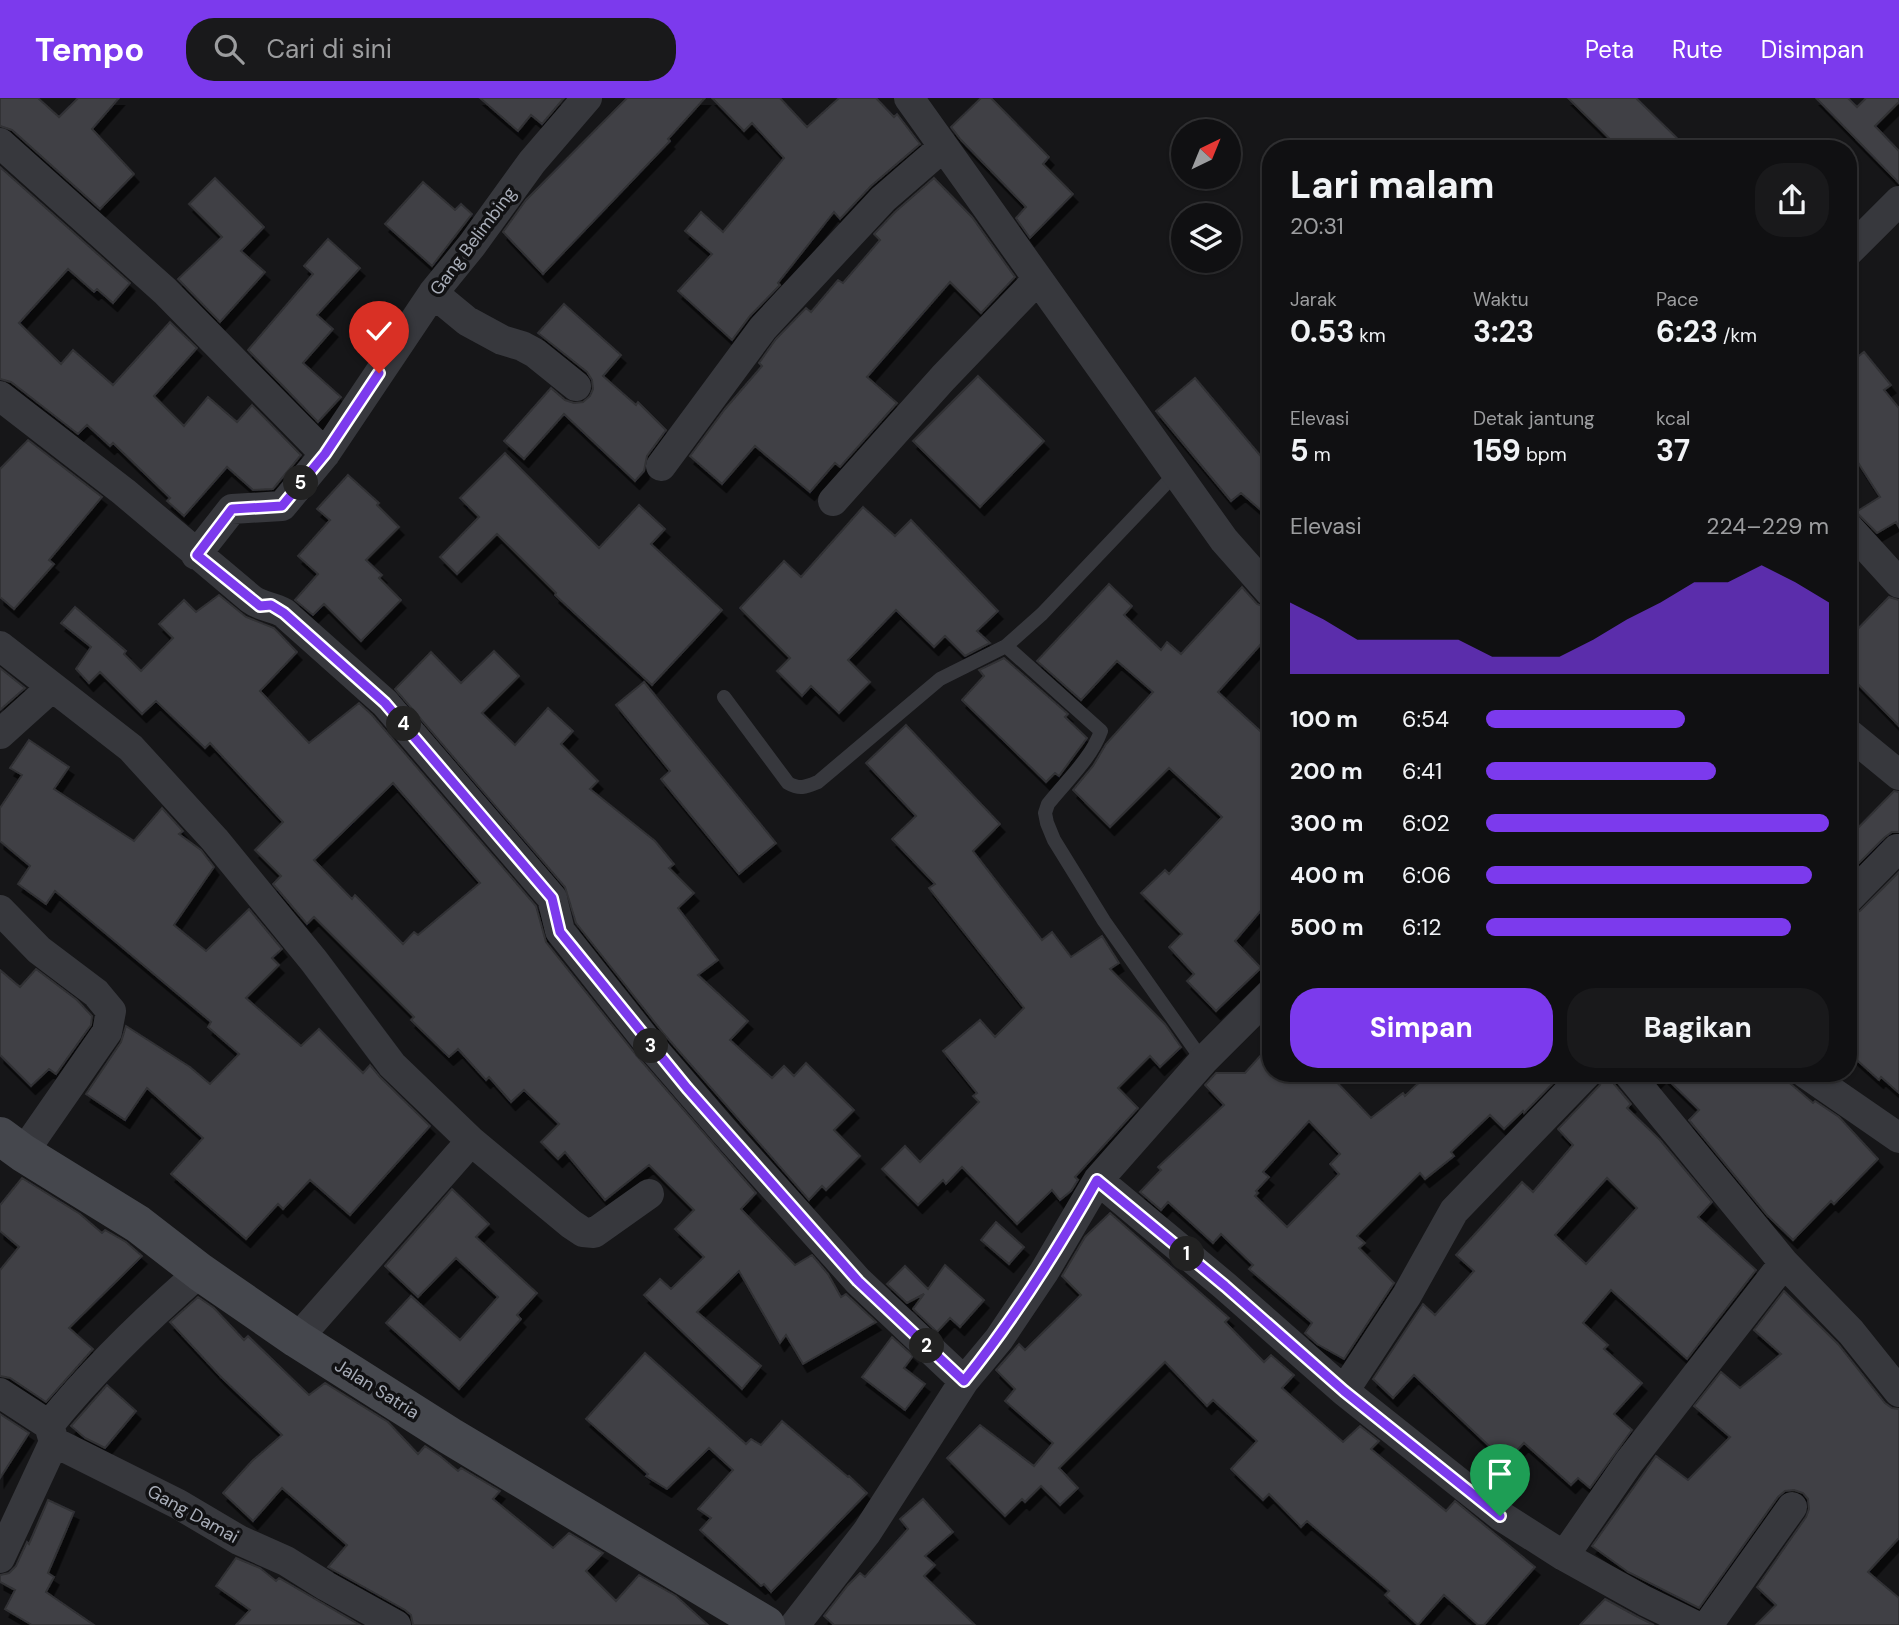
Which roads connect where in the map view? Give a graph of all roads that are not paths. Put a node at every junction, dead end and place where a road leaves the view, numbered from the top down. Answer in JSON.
{"nodes":[{"id":1,"x":587,"y":98,"type":"edge"},
{"id":2,"x":909,"y":98,"type":"edge"},
{"id":3,"x":0,"y":143,"type":"edge"},
{"id":4,"x":943,"y":147,"type":"junction"},
{"id":5,"x":1899,"y":201,"type":"edge"},
{"id":6,"x":1857,"y":243,"type":"edge"},
{"id":7,"x":1038,"y":279,"type":"junction"},
{"id":8,"x":433,"y":293,"type":"junction"},
{"id":9,"x":576,"y":386,"type":"dead end"},
{"id":10,"x":0,"y":396,"type":"edge"},
{"id":11,"x":325,"y":454,"type":"junction"},
{"id":12,"x":661,"y":466,"type":"dead end"},
{"id":13,"x":1176,"y":473,"type":"junction"},
{"id":14,"x":833,"y":501,"type":"dead end"},
{"id":15,"x":1857,"y":537,"type":"edge"},
{"id":16,"x":197,"y":555,"type":"junction"},
{"id":17,"x":1262,"y":583,"type":"edge"},
{"id":18,"x":1899,"y":583,"type":"edge"},
{"id":19,"x":0,"y":646,"type":"edge"},
{"id":20,"x":1006,"y":646,"type":"junction"},
{"id":21,"x":51,"y":688,"type":"junction"},
{"id":22,"x":724,"y":697,"type":"dead end"},
{"id":23,"x":0,"y":734,"type":"edge"},
{"id":24,"x":1857,"y":742,"type":"edge"},
{"id":25,"x":1899,"y":775,"type":"edge"},
{"id":26,"x":1899,"y":851,"type":"edge"},
{"id":27,"x":1857,"y":890,"type":"edge"},
{"id":28,"x":0,"y":910,"type":"edge"},
{"id":29,"x":1262,"y":1001,"type":"edge"},
{"id":30,"x":1203,"y":1062,"type":"junction"},
{"id":31,"x":1578,"y":1082,"type":"edge"},
{"id":32,"x":1635,"y":1082,"type":"edge"},
{"id":33,"x":1818,"y":1082,"type":"edge"},
{"id":34,"x":1899,"y":1138,"type":"edge"},
{"id":35,"x":471,"y":1141,"type":"junction"},
{"id":36,"x":12,"y":1144,"type":"edge"},
{"id":37,"x":1097,"y":1180,"type":"junction"},
{"id":38,"x":649,"y":1194,"type":"dead end"},
{"id":39,"x":1784,"y":1263,"type":"junction"},
{"id":40,"x":200,"y":1272,"type":"junction"},
{"id":41,"x":297,"y":1339,"type":"junction"},
{"id":42,"x":964,"y":1381,"type":"junction"},
{"id":43,"x":1344,"y":1391,"type":"junction"},
{"id":44,"x":1899,"y":1392,"type":"edge"},
{"id":45,"x":0,"y":1393,"type":"edge"},
{"id":46,"x":51,"y":1433,"type":"junction"},
{"id":47,"x":1792,"y":1507,"type":"dead end"},
{"id":48,"x":1564,"y":1556,"type":"junction"},
{"id":49,"x":0,"y":1558,"type":"edge"},
{"id":50,"x":396,"y":1625,"type":"edge"},
{"id":51,"x":766,"y":1625,"type":"edge"},
{"id":52,"x":795,"y":1625,"type":"edge"},
{"id":53,"x":1694,"y":1625,"type":"edge"},
{"id":54,"x":1707,"y":1625,"type":"edge"}],
"edges":[{"from":1,"to":8,"type":"street","name":"Gang Belimbing"},
{"from":2,"to":4,"type":"street"},
{"from":3,"to":11,"type":"street"},
{"from":4,"to":7,"type":"street"},
{"from":4,"to":12,"type":"street"},
{"from":5,"to":6,"type":"street"},
{"from":7,"to":13,"type":"street"},
{"from":7,"to":14,"type":"street"},
{"from":8,"to":9,"type":"street"},
{"from":8,"to":11,"type":"street","name":"Gang Belimbing"},
{"from":10,"to":16,"type":"street"},
{"from":11,"to":16,"type":"street","name":"Gang Belimbing"},
{"from":13,"to":17,"type":"street"},
{"from":13,"to":20,"type":"lane"},
{"from":15,"to":18,"type":"street"},
{"from":16,"to":42,"type":"street"},
{"from":19,"to":21,"type":"street"},
{"from":20,"to":22,"type":"lane"},
{"from":20,"to":30,"type":"lane"},
{"from":21,"to":23,"type":"street"},
{"from":21,"to":35,"type":"street"},
{"from":24,"to":25,"type":"street"},
{"from":26,"to":27,"type":"street"},
{"from":28,"to":36,"type":"street"},
{"from":29,"to":30,"type":"street"},
{"from":30,"to":37,"type":"street"},
{"from":31,"to":43,"type":"street"},
{"from":32,"to":39,"type":"street"},
{"from":33,"to":34,"type":"street"},
{"from":35,"to":38,"type":"street"},
{"from":35,"to":41,"type":"street"},
{"from":36,"to":40,"type":"street","name":"Jalan Satria"},
{"from":37,"to":42,"type":"street"},
{"from":37,"to":43,"type":"street"},
{"from":39,"to":44,"type":"street"},
{"from":39,"to":48,"type":"street"},
{"from":40,"to":41,"type":"street","name":"Jalan Satria"},
{"from":40,"to":46,"type":"street"},
{"from":41,"to":51,"type":"street","name":"Jalan Satria"},
{"from":42,"to":52,"type":"street"},
{"from":43,"to":48,"type":"street"},
{"from":45,"to":46,"type":"street","name":"Gang Damai"},
{"from":46,"to":49,"type":"street"},
{"from":46,"to":50,"type":"street","name":"Gang Damai"},
{"from":47,"to":54,"type":"street"},
{"from":48,"to":53,"type":"street"}]}
